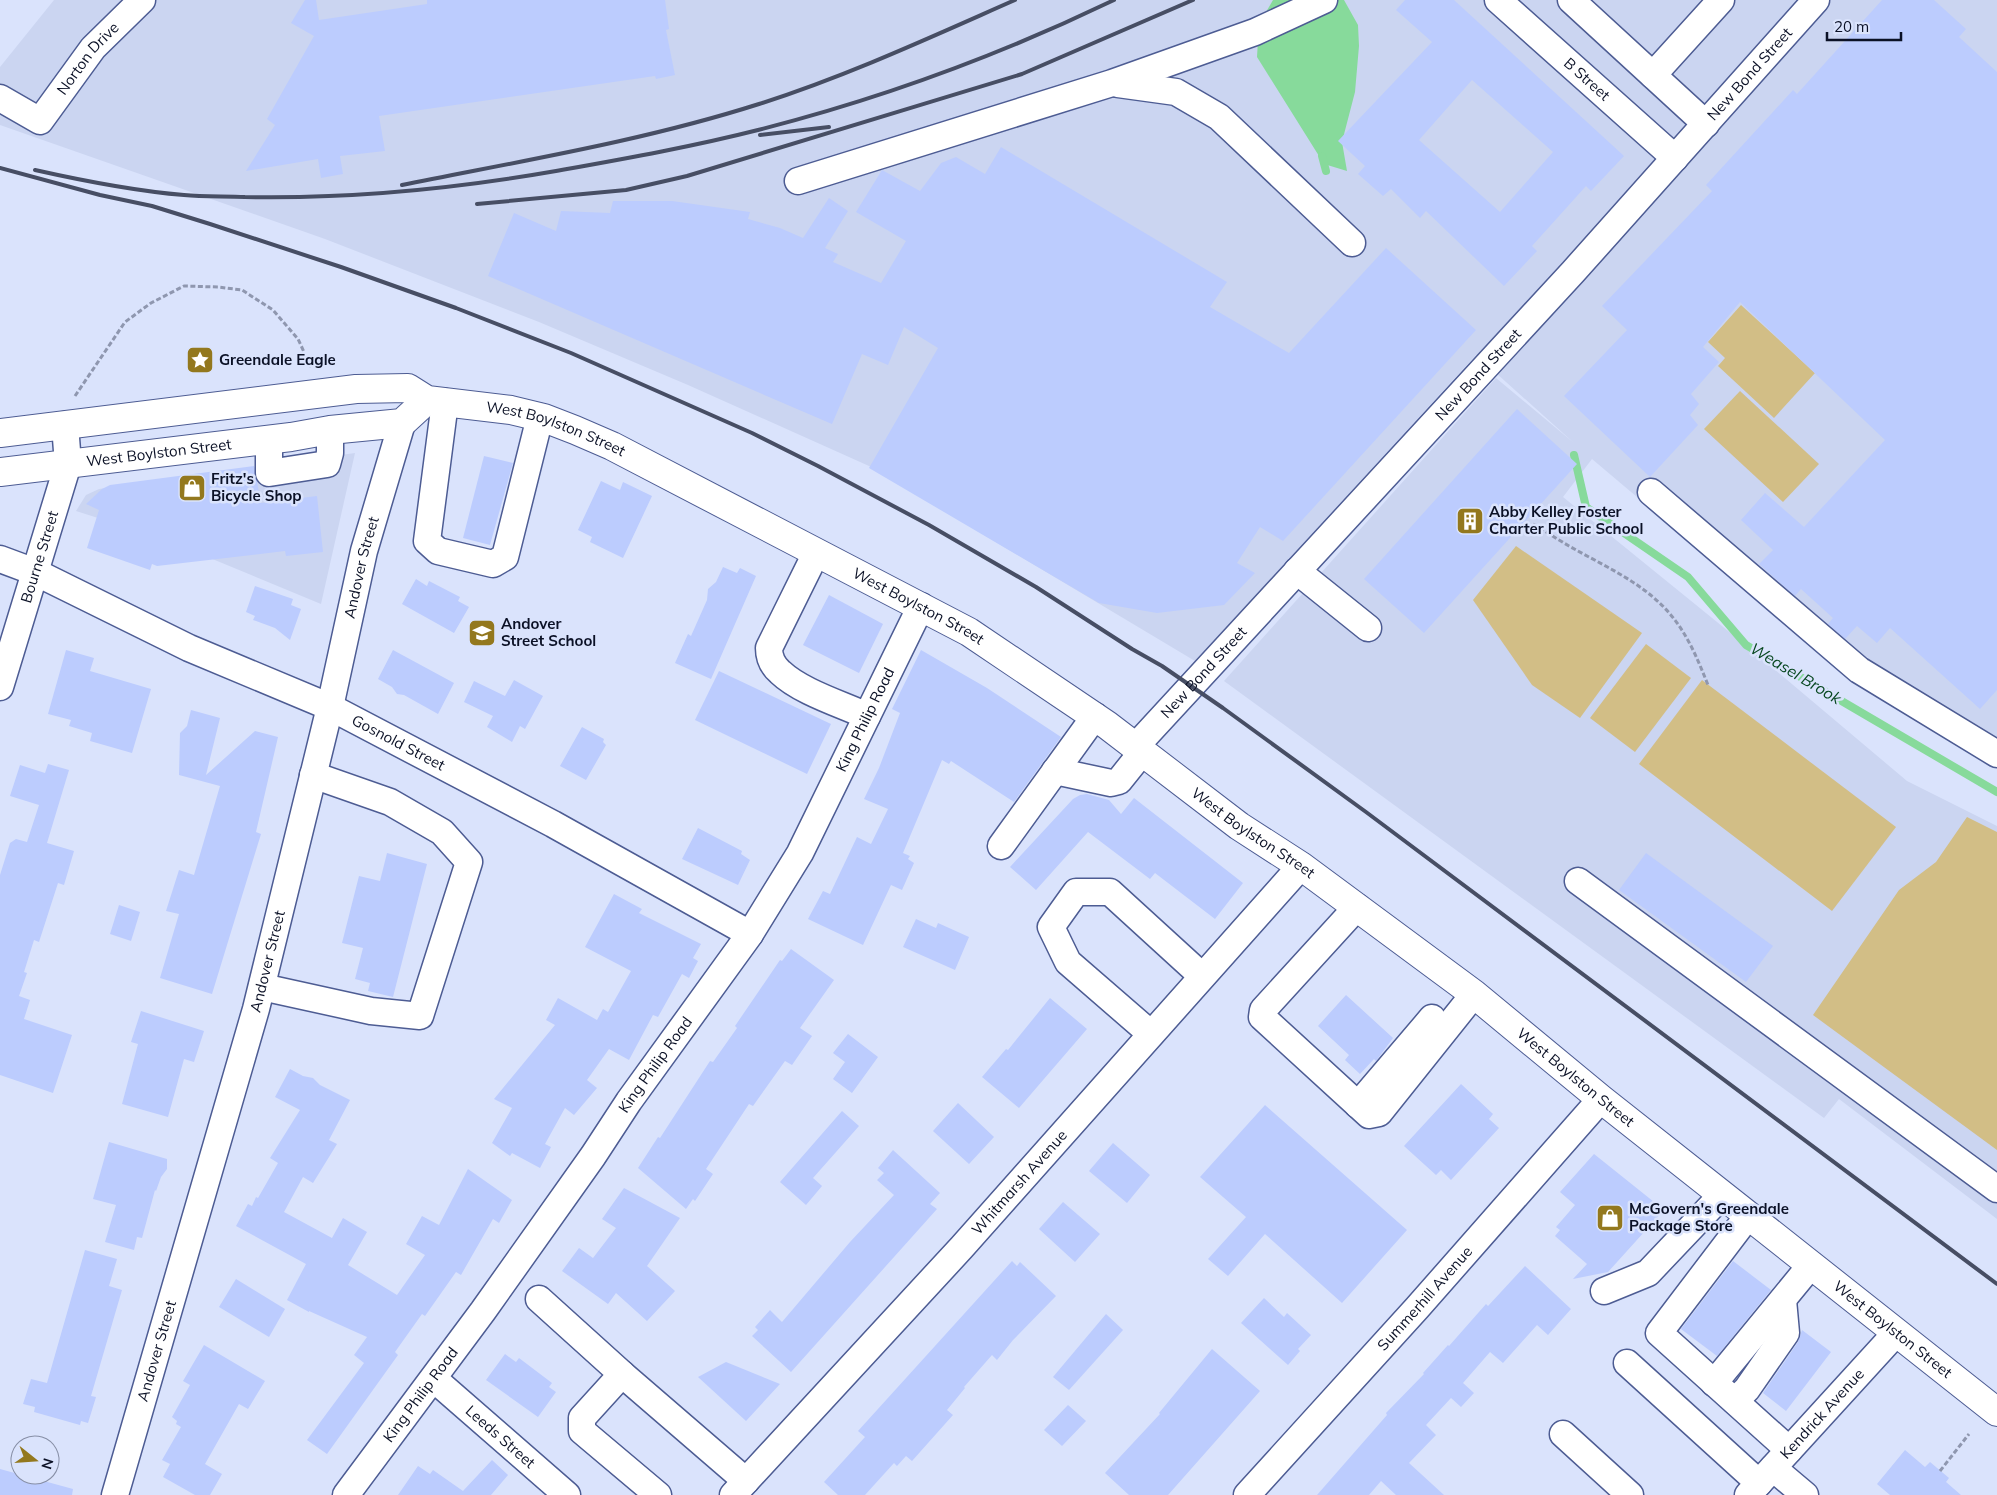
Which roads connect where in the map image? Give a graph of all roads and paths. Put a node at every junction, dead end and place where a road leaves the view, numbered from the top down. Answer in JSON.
{"nodes":[{"id":1,"x":142,"y":0,"type":"edge"},
{"id":2,"x":1324,"y":0,"type":"edge"},
{"id":3,"x":1498,"y":0,"type":"edge"},
{"id":4,"x":1570,"y":0,"type":"edge"},
{"id":5,"x":1722,"y":0,"type":"edge"},
{"id":6,"x":1816,"y":0,"type":"edge"},
{"id":7,"x":1653,"y":75,"type":"junction"},
{"id":8,"x":1112,"y":83,"type":"junction"},
{"id":9,"x":0,"y":98,"type":"edge"},
{"id":10,"x":1706,"y":124,"type":"junction"},
{"id":11,"x":1675,"y":158,"type":"junction"},
{"id":12,"x":798,"y":180,"type":"dead end"},
{"id":13,"x":1352,"y":243,"type":"dead end"},
{"id":14,"x":311,"y":367,"type":"dead end"},
{"id":15,"x":75,"y":396,"type":"dead end"},
{"id":16,"x":436,"y":401,"type":"junction"},
{"id":17,"x":540,"y":417,"type":"junction"},
{"id":18,"x":402,"y":423,"type":"junction"},
{"id":19,"x":65,"y":425,"type":"junction"},
{"id":20,"x":0,"y":433,"type":"edge"},
{"id":21,"x":68,"y":464,"type":"junction"},
{"id":22,"x":0,"y":472,"type":"edge"},
{"id":23,"x":1651,"y":492,"type":"dead end"},
{"id":24,"x":1533,"y":524,"type":"dead end"},
{"id":25,"x":816,"y":553,"type":"junction"},
{"id":26,"x":0,"y":559,"type":"edge"},
{"id":27,"x":1297,"y":571,"type":"junction"},
{"id":28,"x":35,"y":572,"type":"junction"},
{"id":29,"x":921,"y":606,"type":"junction"},
{"id":30,"x":1368,"y":628,"type":"dead end"},
{"id":31,"x":1708,"y":685,"type":"dead end"},
{"id":32,"x":0,"y":687,"type":"edge"},
{"id":33,"x":330,"y":707,"type":"junction"},
{"id":34,"x":867,"y":716,"type":"junction"},
{"id":35,"x":1095,"y":716,"type":"junction"},
{"id":36,"x":1139,"y":749,"type":"junction"},
{"id":37,"x":1997,"y":754,"type":"edge"},
{"id":38,"x":1055,"y":771,"type":"junction"},
{"id":39,"x":313,"y":775,"type":"junction"},
{"id":40,"x":1001,"y":846,"type":"dead end"},
{"id":41,"x":1301,"y":866,"type":"junction"},
{"id":42,"x":1578,"y":881,"type":"dead end"},
{"id":43,"x":1357,"y":907,"type":"junction"},
{"id":44,"x":750,"y":934,"type":"junction"},
{"id":45,"x":1202,"y":976,"type":"junction"},
{"id":46,"x":262,"y":987,"type":"junction"},
{"id":47,"x":1474,"y":994,"type":"junction"},
{"id":48,"x":1432,"y":1018,"type":"dead end"},
{"id":49,"x":1151,"y":1034,"type":"junction"},
{"id":50,"x":1601,"y":1099,"type":"junction"},
{"id":51,"x":1358,"y":1104,"type":"junction"},
{"id":52,"x":1997,"y":1189,"type":"edge"},
{"id":53,"x":1722,"y":1194,"type":"junction"},
{"id":54,"x":1748,"y":1216,"type":"junction"},
{"id":55,"x":1811,"y":1265,"type":"junction"},
{"id":56,"x":1604,"y":1291,"type":"dead end"},
{"id":57,"x":539,"y":1299,"type":"dead end"},
{"id":58,"x":1783,"y":1300,"type":"junction"},
{"id":59,"x":1896,"y":1333,"type":"junction"},
{"id":60,"x":1627,"y":1363,"type":"dead end"},
{"id":61,"x":622,"y":1374,"type":"junction"},
{"id":62,"x":434,"y":1378,"type":"junction"},
{"id":63,"x":1714,"y":1383,"type":"junction"},
{"id":64,"x":1735,"y":1401,"type":"junction"},
{"id":65,"x":1997,"y":1412,"type":"edge"},
{"id":66,"x":1563,"y":1434,"type":"dead end"},
{"id":67,"x":1969,"y":1434,"type":"dead end"},
{"id":68,"x":1940,"y":1470,"type":"dead end"},
{"id":69,"x":1768,"y":1474,"type":"edge"},
{"id":70,"x":740,"y":1488,"type":"edge"},
{"id":71,"x":115,"y":1495,"type":"edge"},
{"id":72,"x":346,"y":1495,"type":"edge"},
{"id":73,"x":567,"y":1495,"type":"edge"},
{"id":74,"x":658,"y":1495,"type":"edge"},
{"id":75,"x":1247,"y":1495,"type":"edge"},
{"id":76,"x":1630,"y":1495,"type":"edge"},
{"id":77,"x":1805,"y":1495,"type":"edge"}],
"edges":[{"from":1,"to":9,"type":"street","name":"Norton Drive"},
{"from":2,"to":8,"type":"street"},
{"from":3,"to":11,"type":"street","name":"B Street"},
{"from":4,"to":7,"type":"street"},
{"from":5,"to":7,"type":"street"},
{"from":6,"to":10,"type":"street","name":"New Bond Street"},
{"from":7,"to":10,"type":"street"},
{"from":8,"to":12,"type":"street"},
{"from":8,"to":13,"type":"street"},
{"from":10,"to":11,"type":"street","name":"New Bond Street"},
{"from":11,"to":27,"type":"street","name":"New Bond Street"},
{"from":14,"to":15,"type":"path"},
{"from":16,"to":17,"type":"main road","name":"West Boylston Street"},
{"from":16,"to":17,"type":"street"},
{"from":16,"to":18,"type":"main road"},
{"from":16,"to":19,"type":"main road","name":"West Boylston Street"},
{"from":17,"to":25,"type":"main road","name":"West Boylston Street"},
{"from":18,"to":21,"type":"main road","name":"West Boylston Street"},
{"from":18,"to":33,"type":"street","name":"Andover Street"},
{"from":19,"to":20,"type":"main road","name":"West Boylston Street"},
{"from":19,"to":21,"type":"street","name":"Bourne Street"},
{"from":21,"to":22,"type":"main road","name":"West Boylston Street"},
{"from":21,"to":28,"type":"street","name":"Bourne Street"},
{"from":23,"to":37,"type":"street"},
{"from":24,"to":31,"type":"path"},
{"from":25,"to":29,"type":"main road","name":"West Boylston Street"},
{"from":25,"to":34,"type":"street"},
{"from":26,"to":28,"type":"street","name":"Gosnold Street"},
{"from":27,"to":30,"type":"street"},
{"from":27,"to":36,"type":"street","name":"New Bond Street"},
{"from":28,"to":32,"type":"street","name":"Bourne Street"},
{"from":28,"to":33,"type":"street","name":"Gosnold Street"},
{"from":29,"to":34,"type":"street","name":"King Philip Road"},
{"from":29,"to":35,"type":"main road","name":"West Boylston Street"},
{"from":33,"to":39,"type":"street","name":"Andover Street"},
{"from":33,"to":44,"type":"street","name":"Gosnold Street"},
{"from":34,"to":44,"type":"street","name":"King Philip Road"},
{"from":35,"to":36,"type":"main road","name":"West Boylston Street"},
{"from":35,"to":38,"type":"street"},
{"from":36,"to":38,"type":"street","name":"New Bond Street"},
{"from":36,"to":41,"type":"main road","name":"West Boylston Street"},
{"from":38,"to":40,"type":"street"},
{"from":39,"to":46,"type":"street","name":"Andover Street"},
{"from":39,"to":46,"type":"street"},
{"from":41,"to":43,"type":"main road","name":"West Boylston Street"},
{"from":41,"to":45,"type":"street","name":"Whitmarsh Avenue"},
{"from":42,"to":52,"type":"street"},
{"from":43,"to":47,"type":"main road","name":"West Boylston Street"},
{"from":43,"to":51,"type":"street"},
{"from":44,"to":62,"type":"street","name":"King Philip Road"},
{"from":45,"to":49,"type":"street","name":"Whitmarsh Avenue"},
{"from":45,"to":49,"type":"street"},
{"from":46,"to":71,"type":"street","name":"Andover Street"},
{"from":47,"to":50,"type":"main road","name":"West Boylston Street"},
{"from":47,"to":51,"type":"street"},
{"from":48,"to":51,"type":"street"},
{"from":49,"to":70,"type":"street","name":"Whitmarsh Avenue"},
{"from":50,"to":53,"type":"main road","name":"West Boylston Street"},
{"from":50,"to":75,"type":"street","name":"Summerhill Avenue"},
{"from":53,"to":54,"type":"main road","name":"West Boylston Street"},
{"from":53,"to":56,"type":"street"},
{"from":54,"to":55,"type":"main road","name":"West Boylston Street"},
{"from":54,"to":63,"type":"street"},
{"from":55,"to":58,"type":"street"},
{"from":55,"to":59,"type":"main road","name":"West Boylston Street"},
{"from":57,"to":61,"type":"street"},
{"from":58,"to":63,"type":"street"},
{"from":58,"to":64,"type":"street"},
{"from":59,"to":65,"type":"main road","name":"West Boylston Street"},
{"from":59,"to":69,"type":"street","name":"Kendrick Avenue"},
{"from":60,"to":69,"type":"street"},
{"from":61,"to":70,"type":"street"},
{"from":61,"to":74,"type":"street"},
{"from":62,"to":72,"type":"street","name":"King Philip Road"},
{"from":62,"to":73,"type":"street","name":"Leeds Street"},
{"from":63,"to":64,"type":"street"},
{"from":64,"to":69,"type":"street"},
{"from":66,"to":76,"type":"street"},
{"from":67,"to":68,"type":"path"},
{"from":69,"to":77,"type":"street"}]}
